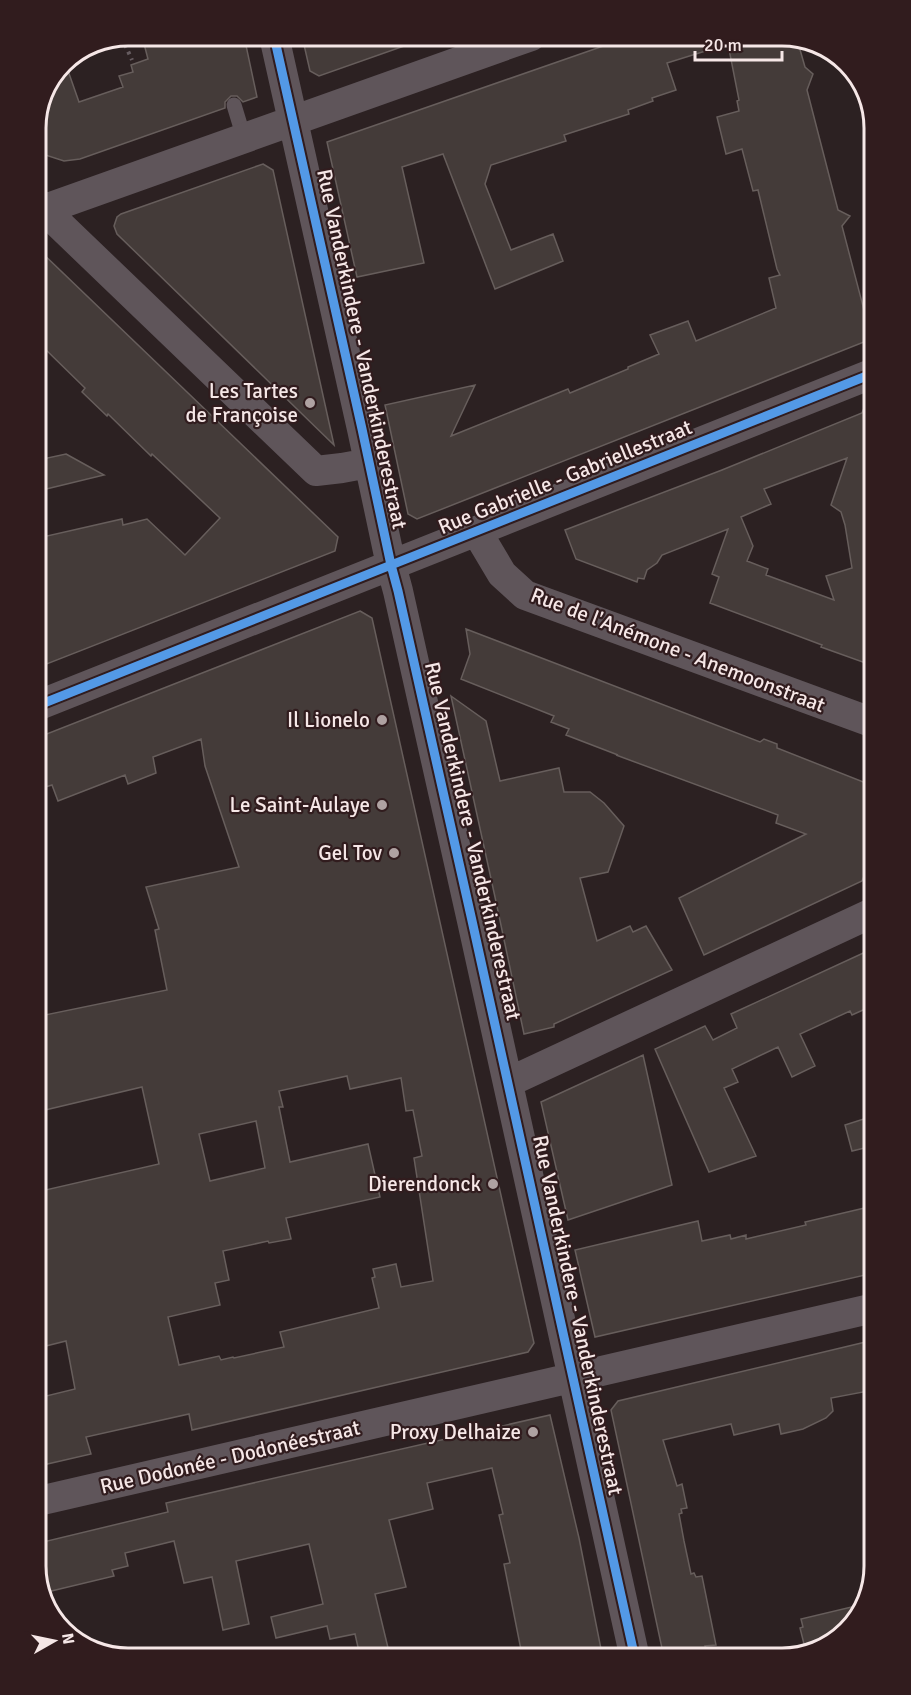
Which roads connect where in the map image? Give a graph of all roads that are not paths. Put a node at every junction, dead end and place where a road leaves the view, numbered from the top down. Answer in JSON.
{"nodes":[{"id":1,"x":276,"y":46,"type":"edge"},
{"id":2,"x":501,"y":47,"type":"edge"},
{"id":3,"x":234,"y":105,"type":"dead end"},
{"id":4,"x":292,"y":120,"type":"junction"},
{"id":5,"x":244,"y":138,"type":"junction"},
{"id":6,"x":47,"y":205,"type":"edge"},
{"id":7,"x":47,"y":216,"type":"edge"},
{"id":8,"x":864,"y":377,"type":"edge"},
{"id":9,"x":369,"y":463,"type":"junction"},
{"id":10,"x":477,"y":532,"type":"junction"},
{"id":11,"x":391,"y":565,"type":"junction"},
{"id":12,"x":47,"y":702,"type":"edge"},
{"id":13,"x":864,"y":719,"type":"edge"},
{"id":14,"x":864,"y":917,"type":"edge"},
{"id":15,"x":509,"y":1082,"type":"junction"},
{"id":16,"x":864,"y":1310,"type":"edge"},
{"id":17,"x":573,"y":1378,"type":"junction"},
{"id":18,"x":46,"y":1499,"type":"edge"},
{"id":19,"x":633,"y":1648,"type":"edge"}],
"edges":[{"from":1,"to":4,"type":"street","name":"Rue Vanderkindere - Vanderkinderestraat"},
{"from":2,"to":4,"type":"street"},
{"from":3,"to":5,"type":"lane"},
{"from":4,"to":5,"type":"street"},
{"from":4,"to":9,"type":"street","name":"Rue Vanderkindere - Vanderkinderestraat"},
{"from":5,"to":6,"type":"street"},
{"from":7,"to":9,"type":"street"},
{"from":8,"to":10,"type":"street","name":"Rue Gabrielle - Gabriellestraat"},
{"from":9,"to":11,"type":"street","name":"Rue Vanderkindere - Vanderkinderestraat"},
{"from":10,"to":11,"type":"street","name":"Rue Gabrielle - Gabriellestraat"},
{"from":10,"to":13,"type":"street","name":"Rue de l'Anémone - Anemoonstraat"},
{"from":11,"to":12,"type":"street","name":"Rue Gabrielle - Gabriellestraat"},
{"from":11,"to":15,"type":"street","name":"Rue Vanderkindere - Vanderkinderestraat"},
{"from":14,"to":15,"type":"street"},
{"from":15,"to":17,"type":"street","name":"Rue Vanderkindere - Vanderkinderestraat"},
{"from":16,"to":17,"type":"street","name":"Rue Dodonée - Dodonéestraat"},
{"from":17,"to":18,"type":"street","name":"Rue Dodonée - Dodonéestraat"},
{"from":17,"to":19,"type":"street","name":"Rue Vanderkindere - Vanderkinderestraat"}]}
